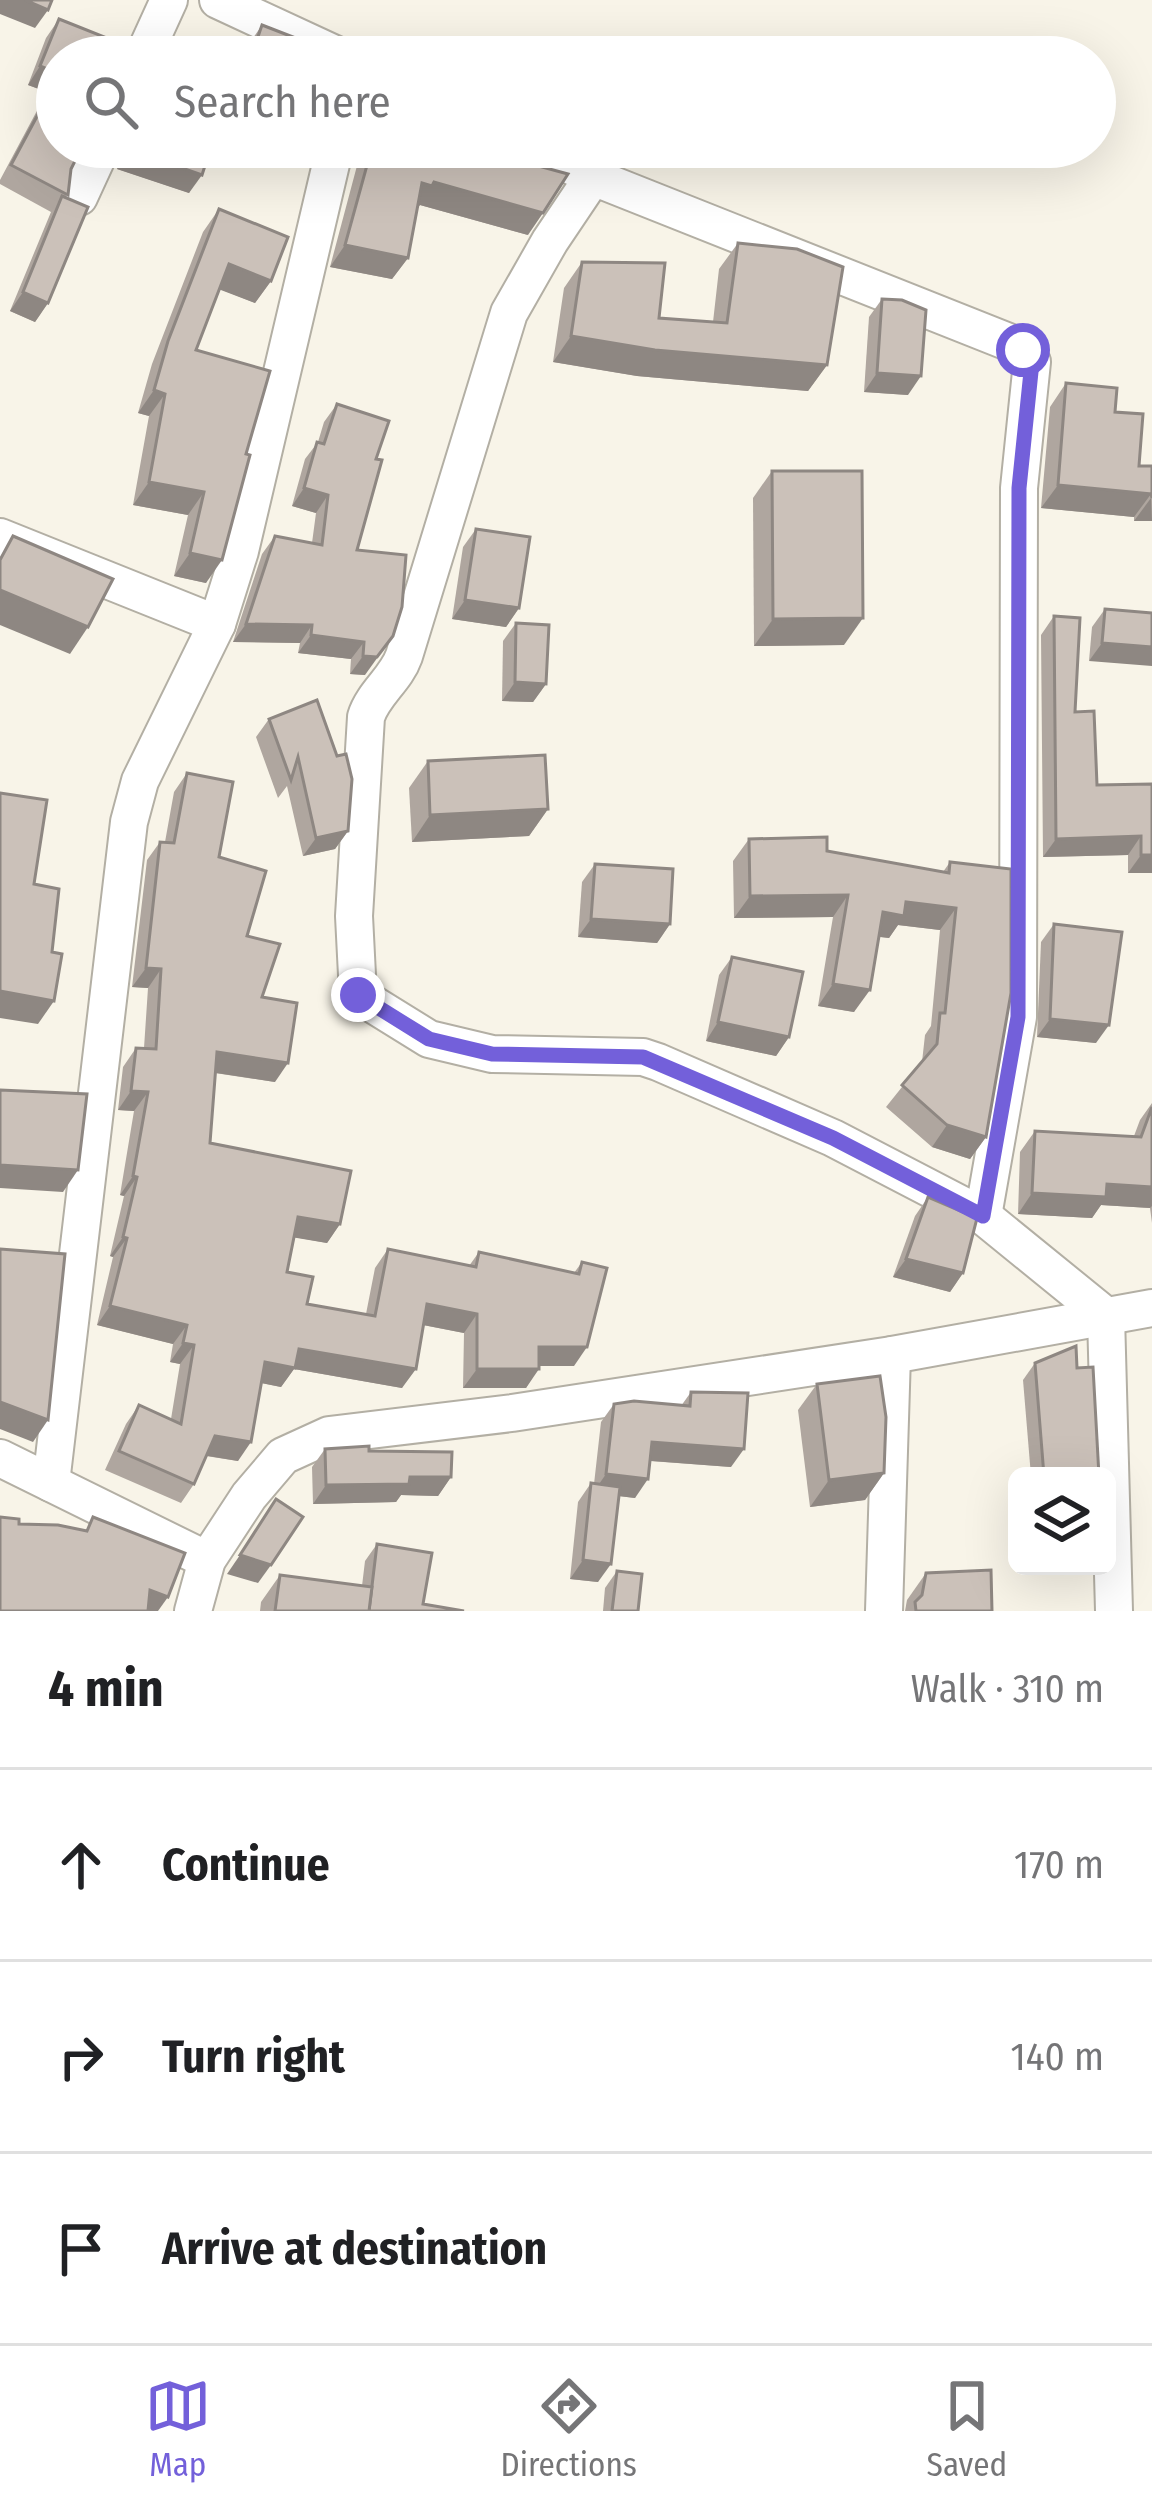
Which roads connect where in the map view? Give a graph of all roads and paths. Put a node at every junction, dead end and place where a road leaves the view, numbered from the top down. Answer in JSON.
{"nodes":[{"id":1,"x":169,"y":0,"type":"edge"},
{"id":2,"x":218,"y":0,"type":"edge"},
{"id":3,"x":153,"y":36,"type":"edge"},
{"id":4,"x":295,"y":36,"type":"edge"},
{"id":5,"x":92,"y":168,"type":"edge"},
{"id":6,"x":330,"y":168,"type":"edge"},
{"id":7,"x":575,"y":168,"type":"edge"},
{"id":8,"x":593,"y":177,"type":"junction"},
{"id":9,"x":79,"y":197,"type":"edge"},
{"id":10,"x":0,"y":537,"type":"edge"},
{"id":11,"x":217,"y":624,"type":"junction"},
{"id":12,"x":983,"y":1216,"type":"junction"},
{"id":13,"x":1152,"y":1308,"type":"edge"},
{"id":14,"x":1106,"y":1316,"type":"junction"},
{"id":15,"x":892,"y":1355,"type":"junction"},
{"id":16,"x":0,"y":1458,"type":"edge"},
{"id":17,"x":51,"y":1483,"type":"junction"},
{"id":18,"x":208,"y":1560,"type":"junction"},
{"id":19,"x":193,"y":1611,"type":"edge"},
{"id":20,"x":884,"y":1611,"type":"edge"},
{"id":21,"x":1114,"y":1611,"type":"edge"}],
"edges":[{"from":1,"to":3,"type":"street"},
{"from":2,"to":4,"type":"street"},
{"from":5,"to":9,"type":"street"},
{"from":6,"to":11,"type":"street"},
{"from":7,"to":8,"type":"street"},
{"from":8,"to":12,"type":"street"},
{"from":8,"to":12,"type":"street"},
{"from":10,"to":11,"type":"street"},
{"from":11,"to":17,"type":"street"},
{"from":12,"to":14,"type":"street"},
{"from":13,"to":14,"type":"street"},
{"from":14,"to":15,"type":"street"},
{"from":14,"to":21,"type":"street"},
{"from":15,"to":18,"type":"street"},
{"from":15,"to":20,"type":"street"},
{"from":16,"to":17,"type":"street"},
{"from":17,"to":18,"type":"street"},
{"from":18,"to":19,"type":"street"}]}
